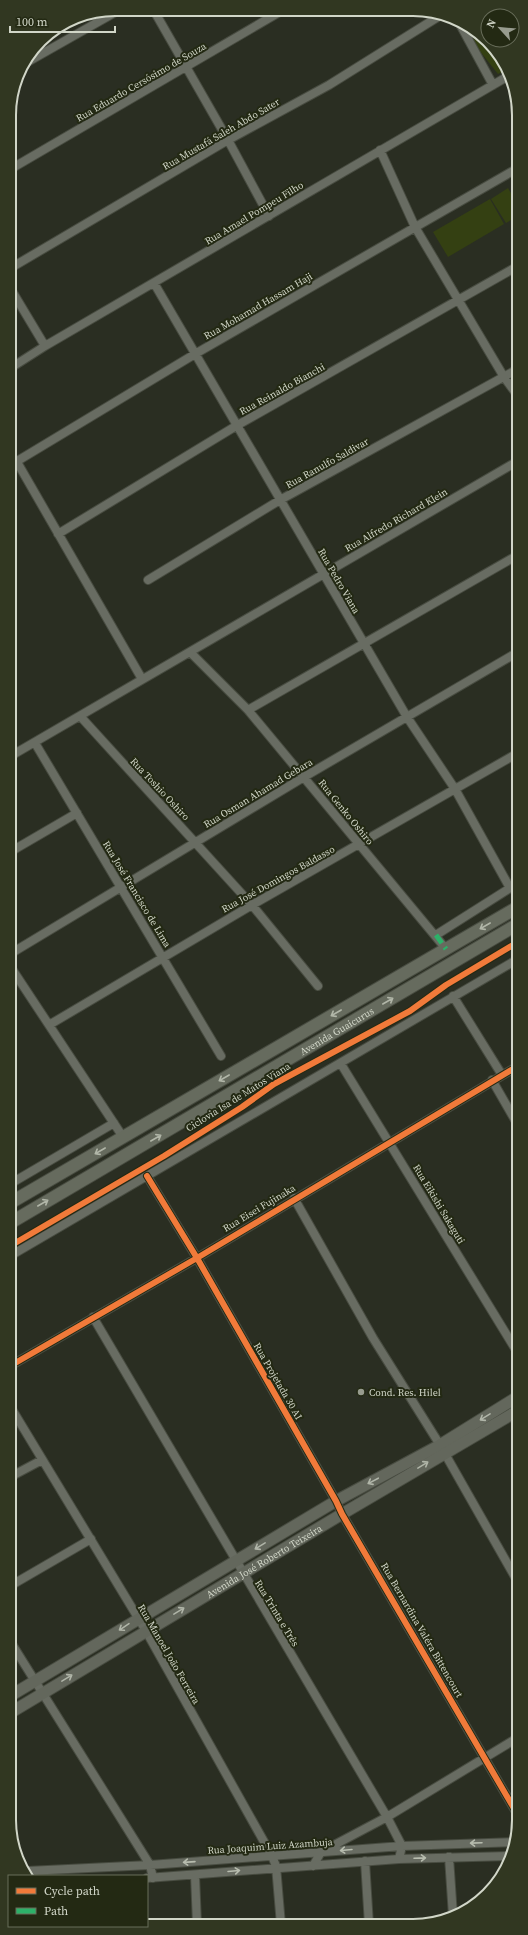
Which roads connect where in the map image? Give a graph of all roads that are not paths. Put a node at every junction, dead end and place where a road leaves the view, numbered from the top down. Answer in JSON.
{"nodes":[{"id":1,"x":109,"y":16,"type":"edge"},
{"id":2,"x":157,"y":16,"type":"edge"},
{"id":3,"x":273,"y":16,"type":"edge"},
{"id":4,"x":435,"y":19,"type":"edge"},
{"id":5,"x":463,"y":30,"type":"edge"},
{"id":6,"x":34,"y":58,"type":"edge"},
{"id":7,"x":186,"y":68,"type":"junction"},
{"id":8,"x":505,"y":78,"type":"edge"},
{"id":9,"x":493,"y":85,"type":"junction"},
{"id":10,"x":228,"y":140,"type":"junction"},
{"id":11,"x":380,"y":150,"type":"junction"},
{"id":12,"x":16,"y":166,"type":"edge"},
{"id":13,"x":512,"y":171,"type":"edge"},
{"id":14,"x":269,"y":216,"type":"junction"},
{"id":15,"x":415,"y":227,"type":"junction"},
{"id":16,"x":16,"y":265,"type":"edge"},
{"id":17,"x":512,"y":269,"type":"edge"},
{"id":18,"x":154,"y":283,"type":"junction"},
{"id":19,"x":16,"y":298,"type":"edge"},
{"id":20,"x":459,"y":300,"type":"junction"},
{"id":21,"x":45,"y":346,"type":"junction"},
{"id":22,"x":195,"y":354,"type":"junction"},
{"id":23,"x":16,"y":365,"type":"edge"},
{"id":24,"x":512,"y":372,"type":"edge"},
{"id":25,"x":504,"y":377,"type":"junction"},
{"id":26,"x":512,"y":388,"type":"edge"},
{"id":27,"x":236,"y":426,"type":"junction"},
{"id":28,"x":16,"y":462,"type":"edge"},
{"id":29,"x":512,"y":464,"type":"edge"},
{"id":30,"x":16,"y":469,"type":"edge"},
{"id":31,"x":280,"y":500,"type":"junction"},
{"id":32,"x":58,"y":534,"type":"junction"},
{"id":33,"x":512,"y":558,"type":"edge"},
{"id":34,"x":323,"y":573,"type":"junction"},
{"id":35,"x":148,"y":580,"type":"dead end"},
{"id":36,"x":365,"y":644,"type":"junction"},
{"id":37,"x":190,"y":652,"type":"junction"},
{"id":38,"x":512,"y":656,"type":"edge"},
{"id":39,"x":142,"y":679,"type":"junction"},
{"id":40,"x":248,"y":710,"type":"junction"},
{"id":41,"x":80,"y":716,"type":"junction"},
{"id":42,"x":407,"y":717,"type":"junction"},
{"id":43,"x":35,"y":742,"type":"junction"},
{"id":44,"x":16,"y":753,"type":"edge"},
{"id":45,"x":512,"y":756,"type":"edge"},
{"id":46,"x":304,"y":777,"type":"junction"},
{"id":47,"x":455,"y":789,"type":"junction"},
{"id":48,"x":77,"y":814,"type":"junction"},
{"id":49,"x":195,"y":842,"type":"junction"},
{"id":50,"x":360,"y":845,"type":"junction"},
{"id":51,"x":16,"y":849,"type":"edge"},
{"id":52,"x":121,"y":886,"type":"junction"},
{"id":53,"x":510,"y":888,"type":"joint"},
{"id":54,"x":252,"y":905,"type":"junction"},
{"id":55,"x":512,"y":910,"type":"edge"},
{"id":56,"x":512,"y":928,"type":"edge"},
{"id":57,"x":436,"y":935,"type":"junction"},
{"id":58,"x":446,"y":949,"type":"junction"},
{"id":59,"x":16,"y":950,"type":"edge"},
{"id":60,"x":163,"y":957,"type":"junction"},
{"id":61,"x":512,"y":962,"type":"edge"},
{"id":62,"x":16,"y":975,"type":"edge"},
{"id":63,"x":318,"y":986,"type":"dead end"},
{"id":64,"x":453,"y":996,"type":"junction"},
{"id":65,"x":49,"y":1025,"type":"junction"},
{"id":66,"x":221,"y":1056,"type":"dead end"},
{"id":67,"x":341,"y":1064,"type":"junction"},
{"id":68,"x":512,"y":1069,"type":"edge"},
{"id":69,"x":502,"y":1075,"type":"junction"},
{"id":70,"x":492,"y":1080,"type":"junction"},
{"id":71,"x":512,"y":1115,"type":"edge"},
{"id":72,"x":114,"y":1123,"type":"junction"},
{"id":73,"x":123,"y":1137,"type":"junction"},
{"id":74,"x":390,"y":1141,"type":"junction"},
{"id":75,"x":147,"y":1176,"type":"junction"},
{"id":76,"x":16,"y":1180,"type":"edge"},
{"id":77,"x":294,"y":1198,"type":"junction"},
{"id":78,"x":16,"y":1199,"type":"edge"},
{"id":79,"x":16,"y":1219,"type":"edge"},
{"id":80,"x":16,"y":1252,"type":"edge"},
{"id":81,"x":197,"y":1258,"type":"junction"},
{"id":82,"x":93,"y":1317,"type":"junction"},
{"id":83,"x":512,"y":1343,"type":"edge"},
{"id":84,"x":16,"y":1362,"type":"edge"},
{"id":85,"x":512,"y":1401,"type":"edge"},
{"id":86,"x":512,"y":1414,"type":"edge"},
{"id":87,"x":16,"y":1416,"type":"edge"},
{"id":88,"x":442,"y":1449,"type":"junction"},
{"id":89,"x":42,"y":1460,"type":"junction"},
{"id":90,"x":16,"y":1474,"type":"edge"},
{"id":91,"x":336,"y":1501,"type":"junction"},
{"id":92,"x":342,"y":1514,"type":"junction"},
{"id":93,"x":91,"y":1539,"type":"junction"},
{"id":94,"x":235,"y":1561,"type":"junction"},
{"id":95,"x":512,"y":1572,"type":"edge"},
{"id":96,"x":242,"y":1573,"type":"junction"},
{"id":97,"x":16,"y":1583,"type":"edge"},
{"id":98,"x":137,"y":1618,"type":"junction"},
{"id":99,"x":146,"y":1631,"type":"junction"},
{"id":100,"x":16,"y":1651,"type":"edge"},
{"id":101,"x":35,"y":1682,"type":"junction"},
{"id":102,"x":16,"y":1693,"type":"edge"},
{"id":103,"x":42,"y":1693,"type":"junction"},
{"id":104,"x":16,"y":1709,"type":"edge"},
{"id":105,"x":512,"y":1741,"type":"edge"},
{"id":106,"x":484,"y":1757,"type":"junction"},
{"id":107,"x":512,"y":1805,"type":"edge"},
{"id":108,"x":386,"y":1817,"type":"junction"},
{"id":109,"x":509,"y":1842,"type":"edge"},
{"id":110,"x":402,"y":1846,"type":"junction"},
{"id":111,"x":321,"y":1852,"type":"junction"},
{"id":112,"x":272,"y":1856,"type":"junction"},
{"id":113,"x":505,"y":1856,"type":"edge"},
{"id":114,"x":450,"y":1857,"type":"junction"},
{"id":115,"x":399,"y":1859,"type":"junction"},
{"id":116,"x":366,"y":1861,"type":"junction"},
{"id":117,"x":150,"y":1865,"type":"junction"},
{"id":118,"x":313,"y":1866,"type":"junction"},
{"id":119,"x":276,"y":1868,"type":"junction"},
{"id":120,"x":30,"y":1870,"type":"edge"},
{"id":121,"x":195,"y":1875,"type":"junction"},
{"id":122,"x":150,"y":1878,"type":"edge"},
{"id":123,"x":453,"y":1910,"type":"edge"},
{"id":124,"x":197,"y":1919,"type":"edge"},
{"id":125,"x":280,"y":1919,"type":"edge"},
{"id":126,"x":369,"y":1919,"type":"edge"}],
"edges":[{"from":1,"to":6,"type":"street"},
{"from":2,"to":7,"type":"street"},
{"from":3,"to":7,"type":"street","name":"Rua Eduardo Cersósimo de Souza"},
{"from":4,"to":10,"type":"street","name":"Rua Mustafá Saleh Abdo Sater"},
{"from":5,"to":9,"type":"street"},
{"from":7,"to":10,"type":"street"},
{"from":7,"to":12,"type":"street","name":"Rua Eduardo Cersósimo de Souza"},
{"from":8,"to":9,"type":"street","name":"Rua Amael Pompeu Filho"},
{"from":9,"to":11,"type":"street","name":"Rua Amael Pompeu Filho"},
{"from":10,"to":14,"type":"street"},
{"from":10,"to":16,"type":"street","name":"Rua Mustafá Saleh Abdo Sater"},
{"from":11,"to":14,"type":"street","name":"Rua Amael Pompeu Filho"},
{"from":11,"to":15,"type":"street"},
{"from":13,"to":15,"type":"street","name":"Rua Mohamad Hassam Haji"},
{"from":14,"to":18,"type":"street","name":"Rua Amael Pompeu Filho"},
{"from":15,"to":20,"type":"street"},
{"from":15,"to":22,"type":"street","name":"Rua Mohamad Hassam Haji"},
{"from":17,"to":20,"type":"street","name":"Rua Reinaldo Bianchi"},
{"from":18,"to":21,"type":"street","name":"Rua Amael Pompeu Filho"},
{"from":18,"to":22,"type":"street","name":"Rua Pedro Viana"},
{"from":19,"to":21,"type":"street"},
{"from":20,"to":25,"type":"street"},
{"from":20,"to":27,"type":"street","name":"Rua Reinaldo Bianchi"},
{"from":21,"to":23,"type":"street","name":"Rua Amael Pompeu Filho"},
{"from":22,"to":27,"type":"street","name":"Rua Pedro Viana"},
{"from":22,"to":28,"type":"street","name":"Rua Mohamad Hassam Haji"},
{"from":24,"to":25,"type":"street","name":"Rua Ranulfo Saldivar"},
{"from":25,"to":26,"type":"street"},
{"from":25,"to":31,"type":"street","name":"Rua Ranulfo Saldivar"},
{"from":27,"to":31,"type":"street","name":"Rua Pedro Viana"},
{"from":27,"to":32,"type":"street","name":"Rua Reinaldo Bianchi"},
{"from":29,"to":34,"type":"street","name":"Rua Alfredo Richard Klein"},
{"from":30,"to":32,"type":"street"},
{"from":31,"to":34,"type":"street","name":"Rua Pedro Viana"},
{"from":31,"to":35,"type":"street","name":"Rua Ranulfo Saldivar"},
{"from":32,"to":39,"type":"street"},
{"from":33,"to":36,"type":"street"},
{"from":34,"to":36,"type":"street","name":"Rua Pedro Viana"},
{"from":34,"to":37,"type":"street","name":"Rua Alfredo Richard Klein"},
{"from":36,"to":40,"type":"street"},
{"from":36,"to":42,"type":"street","name":"Rua Pedro Viana"},
{"from":37,"to":39,"type":"street"},
{"from":37,"to":40,"type":"street","name":"Rua Genko Oshiro"},
{"from":38,"to":42,"type":"street","name":"Rua Osman Ahamad Gebara"},
{"from":39,"to":41,"type":"street"},
{"from":40,"to":46,"type":"street","name":"Rua Genko Oshiro"},
{"from":41,"to":43,"type":"street"},
{"from":41,"to":49,"type":"street","name":"Rua Toshio Oshiro"},
{"from":42,"to":46,"type":"street","name":"Rua Osman Ahamad Gebara"},
{"from":42,"to":47,"type":"street","name":"Rua Pedro Viana"},
{"from":43,"to":44,"type":"street"},
{"from":43,"to":48,"type":"street","name":"Rua José Francisco de Lima"},
{"from":45,"to":47,"type":"street","name":"Rua José Domingos Baldasso"},
{"from":46,"to":49,"type":"street","name":"Rua Osman Ahamad Gebara"},
{"from":46,"to":50,"type":"street","name":"Rua Genko Oshiro"},
{"from":47,"to":50,"type":"street","name":"Rua José Domingos Baldasso"},
{"from":47,"to":53,"type":"street","name":"Rua Pedro Viana"},
{"from":48,"to":51,"type":"street"},
{"from":48,"to":52,"type":"street","name":"Rua José Francisco de Lima"},
{"from":49,"to":52,"type":"street","name":"Rua Osman Ahamad Gebara"},
{"from":49,"to":54,"type":"street","name":"Rua Toshio Oshiro"},
{"from":50,"to":54,"type":"street","name":"Rua José Domingos Baldasso"},
{"from":50,"to":57,"type":"street","name":"Rua Genko Oshiro"},
{"from":52,"to":59,"type":"street","name":"Rua Osman Ahamad Gebara"},
{"from":52,"to":60,"type":"street","name":"Rua José Francisco de Lima"},
{"from":53,"to":57,"type":"street"},
{"from":54,"to":60,"type":"street","name":"Rua José Domingos Baldasso"},
{"from":54,"to":63,"type":"street","name":"Rua Toshio Oshiro"},
{"from":55,"to":58,"type":"main road","name":"Avenida Guaicurus","one_way":true},
{"from":79,"to":56,"type":"main road","name":"Avenida Guaicurus","one_way":true},
{"from":57,"to":58,"type":"street","name":"Rua Genko Oshiro"},
{"from":58,"to":73,"type":"main road","name":"Avenida Guaicurus","one_way":true},
{"from":60,"to":65,"type":"street","name":"Rua José Domingos Baldasso"},
{"from":60,"to":66,"type":"street","name":"Rua José Francisco de Lima"},
{"from":61,"to":64,"type":"street"},
{"from":62,"to":65,"type":"street"},
{"from":64,"to":67,"type":"street"},
{"from":64,"to":69,"type":"street"},
{"from":65,"to":72,"type":"street"},
{"from":67,"to":74,"type":"street","name":"Rua Eikishi Sakaguti"},
{"from":67,"to":75,"type":"street"},
{"from":68,"to":69,"type":"street","name":"Rua Eisei Fujinaka"},
{"from":69,"to":70,"type":"street","name":"Rua Eisei Fujinaka"},
{"from":70,"to":71,"type":"street"},
{"from":70,"to":74,"type":"street","name":"Rua Eisei Fujinaka"},
{"from":72,"to":73,"type":"street"},
{"from":72,"to":76,"type":"street"},
{"from":73,"to":78,"type":"main road","name":"Avenida Guaicurus","one_way":true},
{"from":74,"to":77,"type":"street","name":"Rua Eisei Fujinaka"},
{"from":74,"to":83,"type":"street","name":"Rua Eikishi Sakaguti"},
{"from":75,"to":80,"type":"street"},
{"from":75,"to":81,"type":"street","name":"Rua Projetada 30 AI"},
{"from":77,"to":81,"type":"street","name":"Rua Eisei Fujinaka"},
{"from":77,"to":88,"type":"street"},
{"from":81,"to":82,"type":"street","name":"Rua Eisei Fujinaka"},
{"from":81,"to":91,"type":"street","name":"Rua Projetada 30 AI"},
{"from":82,"to":84,"type":"street","name":"Rua Eisei Fujinaka"},
{"from":82,"to":94,"type":"street","name":"Rua Trinta e Três"},
{"from":85,"to":88,"type":"street","name":"Avenida José Roberto Teixeira","one_way":true},
{"from":86,"to":88,"type":"street","name":"Avenida José Roberto Teixeira"},
{"from":87,"to":89,"type":"street","name":"Rua Manoel João Ferreira"},
{"from":88,"to":91,"type":"street","name":"Avenida José Roberto Teixeira","one_way":true},
{"from":92,"to":88,"type":"street","name":"Avenida José Roberto Teixeira","one_way":true},
{"from":88,"to":95,"type":"street"},
{"from":89,"to":90,"type":"street"},
{"from":89,"to":93,"type":"street","name":"Rua Manoel João Ferreira"},
{"from":91,"to":92,"type":"street","name":"Rua Projetada 30 AI"},
{"from":91,"to":94,"type":"street","name":"Avenida José Roberto Teixeira","one_way":true},
{"from":92,"to":96,"type":"street","name":"Avenida José Roberto Teixeira"},
{"from":92,"to":106,"type":"street","name":"Rua Bernardina Valéra Bittencourt"},
{"from":93,"to":97,"type":"street"},
{"from":93,"to":98,"type":"street","name":"Rua Manoel João Ferreira"},
{"from":94,"to":96,"type":"street","name":"Rua Trinta e Três"},
{"from":94,"to":98,"type":"street","name":"Avenida José Roberto Teixeira"},
{"from":99,"to":96,"type":"street","name":"Avenida José Roberto Teixeira","one_way":true},
{"from":96,"to":108,"type":"street","name":"Rua Trinta e Três"},
{"from":98,"to":99,"type":"street","name":"Rua Manoel João Ferreira"},
{"from":98,"to":101,"type":"street","name":"Avenida José Roberto Teixeira","one_way":true},
{"from":103,"to":99,"type":"street","name":"Avenida José Roberto Teixeira","one_way":true},
{"from":99,"to":112,"type":"street","name":"Rua Manoel João Ferreira"},
{"from":100,"to":101,"type":"street"},
{"from":101,"to":102,"type":"street","name":"Avenida José Roberto Teixeira"},
{"from":101,"to":103,"type":"street"},
{"from":103,"to":104,"type":"street","name":"Avenida José Roberto Teixeira"},
{"from":103,"to":117,"type":"street"},
{"from":105,"to":106,"type":"street"},
{"from":106,"to":107,"type":"street","name":"Rua Bernardina Valéra Bittencourt"},
{"from":106,"to":108,"type":"street"},
{"from":108,"to":110,"type":"street","name":"Rua Trinta e Três"},
{"from":108,"to":111,"type":"street"},
{"from":109,"to":110,"type":"street","name":"Rua Joaquim Luiz Azambuja","one_way":true},
{"from":110,"to":111,"type":"street","name":"Rua Joaquim Luiz Azambuja","one_way":true},
{"from":110,"to":115,"type":"street"},
{"from":111,"to":112,"type":"street","name":"Rua Joaquim Luiz Azambuja"},
{"from":111,"to":118,"type":"street"},
{"from":112,"to":117,"type":"street","name":"Rua Joaquim Luiz Azambuja","one_way":true},
{"from":112,"to":119,"type":"street","name":"Rua Manoel João Ferreira"},
{"from":113,"to":114,"type":"street"},
{"from":115,"to":114,"type":"street","one_way":true},
{"from":114,"to":123,"type":"street"},
{"from":115,"to":116,"type":"street"},
{"from":116,"to":118,"type":"street"},
{"from":116,"to":126,"type":"street"},
{"from":117,"to":120,"type":"street","name":"Rua Joaquim Luiz Azambuja"},
{"from":117,"to":122,"type":"street"},
{"from":118,"to":119,"type":"street"},
{"from":121,"to":119,"type":"street","one_way":true},
{"from":119,"to":125,"type":"street","name":"Rua Manoel João Ferreira"},
{"from":121,"to":122,"type":"street"},
{"from":121,"to":124,"type":"street"}]}
